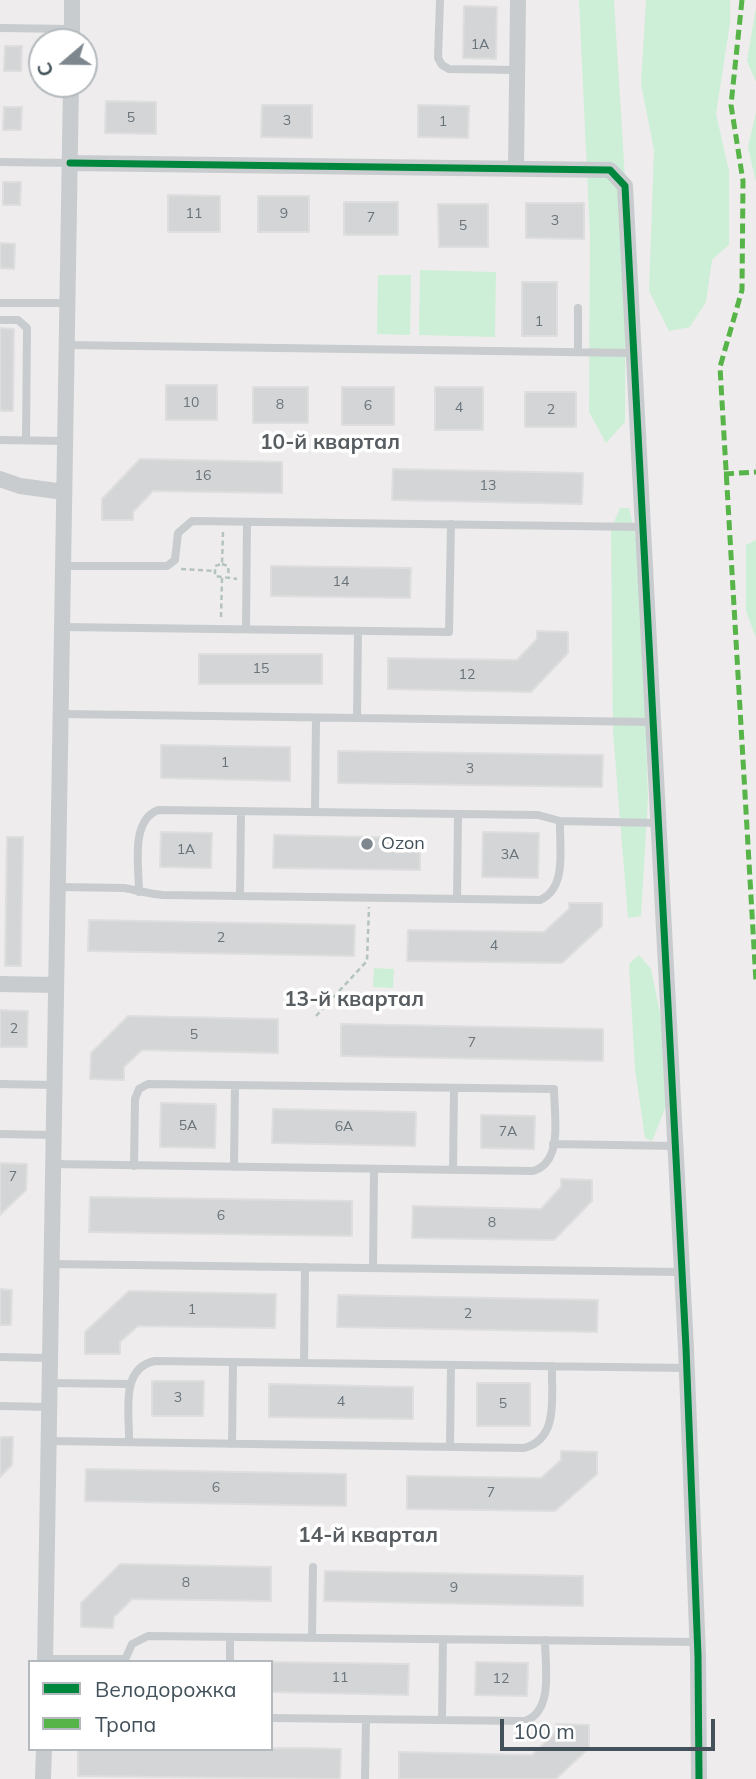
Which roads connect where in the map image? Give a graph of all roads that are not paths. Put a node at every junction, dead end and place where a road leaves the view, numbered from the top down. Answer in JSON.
{"nodes":[{"id":1,"x":72,"y":0,"type":"edge"},
{"id":2,"x":440,"y":0,"type":"edge"},
{"id":3,"x":518,"y":0,"type":"edge"},
{"id":4,"x":0,"y":28,"type":"edge"},
{"id":5,"x":72,"y":28,"type":"edge"},
{"id":6,"x":28,"y":31,"type":"edge"},
{"id":7,"x":517,"y":71,"type":"junction"},
{"id":8,"x":71,"y":98,"type":"edge"},
{"id":9,"x":0,"y":162,"type":"edge"},
{"id":10,"x":69,"y":163,"type":"junction"},
{"id":11,"x":516,"y":169,"type":"junction"},
{"id":12,"x":0,"y":303,"type":"edge"},
{"id":13,"x":67,"y":303,"type":"junction"},
{"id":14,"x":578,"y":308,"type":"dead end"},
{"id":15,"x":0,"y":320,"type":"edge"},
{"id":16,"x":66,"y":345,"type":"junction"},
{"id":17,"x":578,"y":352,"type":"junction"},
{"id":18,"x":634,"y":353,"type":"junction"},
{"id":19,"x":0,"y":440,"type":"edge"},
{"id":20,"x":26,"y":440,"type":"junction"},
{"id":21,"x":65,"y":441,"type":"junction"},
{"id":22,"x":0,"y":479,"type":"edge"},
{"id":23,"x":64,"y":492,"type":"junction"},
{"id":24,"x":247,"y":522,"type":"junction"},
{"id":25,"x":451,"y":524,"type":"junction"},
{"id":26,"x":643,"y":527,"type":"junction"},
{"id":27,"x":63,"y":566,"type":"junction"},
{"id":28,"x":62,"y":627,"type":"junction"},
{"id":29,"x":246,"y":629,"type":"junction"},
{"id":30,"x":358,"y":631,"type":"junction"},
{"id":31,"x":61,"y":714,"type":"junction"},
{"id":32,"x":316,"y":718,"type":"junction"},
{"id":33,"x":357,"y":718,"type":"junction"},
{"id":34,"x":653,"y":722,"type":"junction"},
{"id":35,"x":241,"y":811,"type":"junction"},
{"id":36,"x":315,"y":812,"type":"junction"},
{"id":37,"x":458,"y":814,"type":"junction"},
{"id":38,"x":560,"y":821,"type":"junction"},
{"id":39,"x":658,"y":822,"type":"junction"},
{"id":40,"x":58,"y":887,"type":"junction"},
{"id":41,"x":139,"y":891,"type":"junction"},
{"id":42,"x":240,"y":896,"type":"junction"},
{"id":43,"x":457,"y":899,"type":"junction"},
{"id":44,"x":0,"y":984,"type":"edge"},
{"id":45,"x":56,"y":985,"type":"junction"},
{"id":46,"x":0,"y":1084,"type":"edge"},
{"id":47,"x":55,"y":1085,"type":"junction"},
{"id":48,"x":234,"y":1085,"type":"junction"},
{"id":49,"x":454,"y":1088,"type":"junction"},
{"id":50,"x":0,"y":1134,"type":"edge"},
{"id":51,"x":54,"y":1135,"type":"junction"},
{"id":52,"x":553,"y":1144,"type":"junction"},
{"id":53,"x":675,"y":1146,"type":"junction"},
{"id":54,"x":53,"y":1164,"type":"junction"},
{"id":55,"x":134,"y":1166,"type":"junction"},
{"id":56,"x":234,"y":1167,"type":"junction"},
{"id":57,"x":374,"y":1169,"type":"junction"},
{"id":58,"x":453,"y":1170,"type":"junction"},
{"id":59,"x":52,"y":1264,"type":"junction"},
{"id":60,"x":305,"y":1267,"type":"junction"},
{"id":61,"x":373,"y":1268,"type":"junction"},
{"id":62,"x":681,"y":1272,"type":"junction"},
{"id":63,"x":0,"y":1357,"type":"edge"},
{"id":64,"x":50,"y":1357,"type":"junction"},
{"id":65,"x":233,"y":1362,"type":"junction"},
{"id":66,"x":304,"y":1363,"type":"junction"},
{"id":67,"x":451,"y":1365,"type":"junction"},
{"id":68,"x":552,"y":1366,"type":"junction"},
{"id":69,"x":686,"y":1368,"type":"junction"},
{"id":70,"x":50,"y":1383,"type":"junction"},
{"id":71,"x":130,"y":1384,"type":"junction"},
{"id":72,"x":0,"y":1406,"type":"edge"},
{"id":73,"x":49,"y":1407,"type":"junction"},
{"id":74,"x":49,"y":1441,"type":"junction"},
{"id":75,"x":129,"y":1443,"type":"junction"},
{"id":76,"x":232,"y":1444,"type":"junction"},
{"id":77,"x":450,"y":1447,"type":"junction"},
{"id":78,"x":313,"y":1567,"type":"dead end"},
{"id":79,"x":230,"y":1637,"type":"junction"},
{"id":80,"x":312,"y":1637,"type":"junction"},
{"id":81,"x":443,"y":1639,"type":"junction"},
{"id":82,"x":545,"y":1640,"type":"junction"},
{"id":83,"x":698,"y":1642,"type":"junction"},
{"id":84,"x":45,"y":1660,"type":"edge"},
{"id":85,"x":124,"y":1660,"type":"edge"},
{"id":86,"x":230,"y":1660,"type":"edge"},
{"id":87,"x":273,"y":1718,"type":"edge"},
{"id":88,"x":366,"y":1719,"type":"junction"},
{"id":89,"x":442,"y":1720,"type":"junction"},
{"id":90,"x":44,"y":1751,"type":"edge"},
{"id":91,"x":43,"y":1779,"type":"edge"},
{"id":92,"x":365,"y":1779,"type":"edge"},
{"id":93,"x":699,"y":1779,"type":"edge"}],
"edges":[{"from":1,"to":5,"type":"street"},
{"from":2,"to":7,"type":"lane"},
{"from":3,"to":7,"type":"street"},
{"from":4,"to":6,"type":"lane"},
{"from":7,"to":11,"type":"street"},
{"from":8,"to":10,"type":"street"},
{"from":9,"to":10,"type":"lane"},
{"from":10,"to":11,"type":"street"},
{"from":10,"to":13,"type":"street"},
{"from":11,"to":18,"type":"street"},
{"from":12,"to":13,"type":"lane"},
{"from":13,"to":16,"type":"street"},
{"from":14,"to":17,"type":"lane"},
{"from":15,"to":20,"type":"lane"},
{"from":16,"to":17,"type":"lane"},
{"from":16,"to":21,"type":"street"},
{"from":17,"to":18,"type":"lane"},
{"from":18,"to":26,"type":"street"},
{"from":19,"to":20,"type":"lane"},
{"from":20,"to":21,"type":"lane"},
{"from":21,"to":23,"type":"street"},
{"from":22,"to":23,"type":"street"},
{"from":23,"to":27,"type":"street"},
{"from":24,"to":25,"type":"lane"},
{"from":24,"to":27,"type":"lane"},
{"from":24,"to":29,"type":"lane"},
{"from":25,"to":26,"type":"lane"},
{"from":25,"to":30,"type":"lane"},
{"from":26,"to":34,"type":"street"},
{"from":27,"to":28,"type":"street"},
{"from":28,"to":29,"type":"lane"},
{"from":28,"to":31,"type":"street"},
{"from":29,"to":30,"type":"lane"},
{"from":30,"to":33,"type":"lane"},
{"from":31,"to":32,"type":"lane"},
{"from":31,"to":40,"type":"street"},
{"from":32,"to":33,"type":"lane"},
{"from":32,"to":36,"type":"lane"},
{"from":33,"to":34,"type":"lane"},
{"from":34,"to":39,"type":"street"},
{"from":35,"to":36,"type":"lane"},
{"from":35,"to":41,"type":"lane"},
{"from":35,"to":42,"type":"lane"},
{"from":36,"to":37,"type":"lane"},
{"from":37,"to":38,"type":"lane"},
{"from":37,"to":43,"type":"lane"},
{"from":38,"to":39,"type":"lane"},
{"from":38,"to":43,"type":"lane"},
{"from":39,"to":53,"type":"street"},
{"from":40,"to":41,"type":"lane"},
{"from":40,"to":45,"type":"street"},
{"from":41,"to":42,"type":"lane"},
{"from":42,"to":43,"type":"lane"},
{"from":44,"to":45,"type":"street"},
{"from":45,"to":47,"type":"street"},
{"from":46,"to":47,"type":"lane"},
{"from":47,"to":51,"type":"street"},
{"from":48,"to":49,"type":"lane"},
{"from":48,"to":55,"type":"lane"},
{"from":48,"to":56,"type":"lane"},
{"from":49,"to":52,"type":"lane"},
{"from":49,"to":58,"type":"lane"},
{"from":50,"to":51,"type":"lane"},
{"from":51,"to":54,"type":"street"},
{"from":52,"to":53,"type":"lane"},
{"from":52,"to":58,"type":"lane"},
{"from":53,"to":62,"type":"street"},
{"from":54,"to":55,"type":"lane"},
{"from":54,"to":59,"type":"street"},
{"from":55,"to":56,"type":"lane"},
{"from":56,"to":57,"type":"lane"},
{"from":57,"to":58,"type":"lane"},
{"from":57,"to":61,"type":"lane"},
{"from":59,"to":60,"type":"lane"},
{"from":59,"to":64,"type":"street"},
{"from":60,"to":61,"type":"lane"},
{"from":60,"to":66,"type":"lane"},
{"from":61,"to":62,"type":"lane"},
{"from":62,"to":69,"type":"street"},
{"from":63,"to":64,"type":"lane"},
{"from":64,"to":70,"type":"street"},
{"from":65,"to":66,"type":"lane"},
{"from":65,"to":71,"type":"lane"},
{"from":65,"to":76,"type":"lane"},
{"from":66,"to":67,"type":"lane"},
{"from":67,"to":68,"type":"lane"},
{"from":67,"to":77,"type":"lane"},
{"from":68,"to":69,"type":"lane"},
{"from":68,"to":77,"type":"lane"},
{"from":69,"to":83,"type":"street"},
{"from":70,"to":71,"type":"lane"},
{"from":70,"to":73,"type":"street"},
{"from":71,"to":75,"type":"lane"},
{"from":72,"to":73,"type":"lane"},
{"from":73,"to":74,"type":"street"},
{"from":74,"to":75,"type":"lane"},
{"from":74,"to":84,"type":"street"},
{"from":75,"to":76,"type":"lane"},
{"from":76,"to":77,"type":"lane"},
{"from":78,"to":80,"type":"lane"},
{"from":79,"to":80,"type":"lane"},
{"from":79,"to":85,"type":"lane"},
{"from":79,"to":86,"type":"lane"},
{"from":80,"to":81,"type":"lane"},
{"from":81,"to":82,"type":"lane"},
{"from":81,"to":89,"type":"lane"},
{"from":82,"to":83,"type":"lane"},
{"from":82,"to":89,"type":"lane"},
{"from":83,"to":93,"type":"street"},
{"from":87,"to":88,"type":"lane"},
{"from":88,"to":89,"type":"lane"},
{"from":88,"to":92,"type":"lane"},
{"from":90,"to":91,"type":"street"}]}
